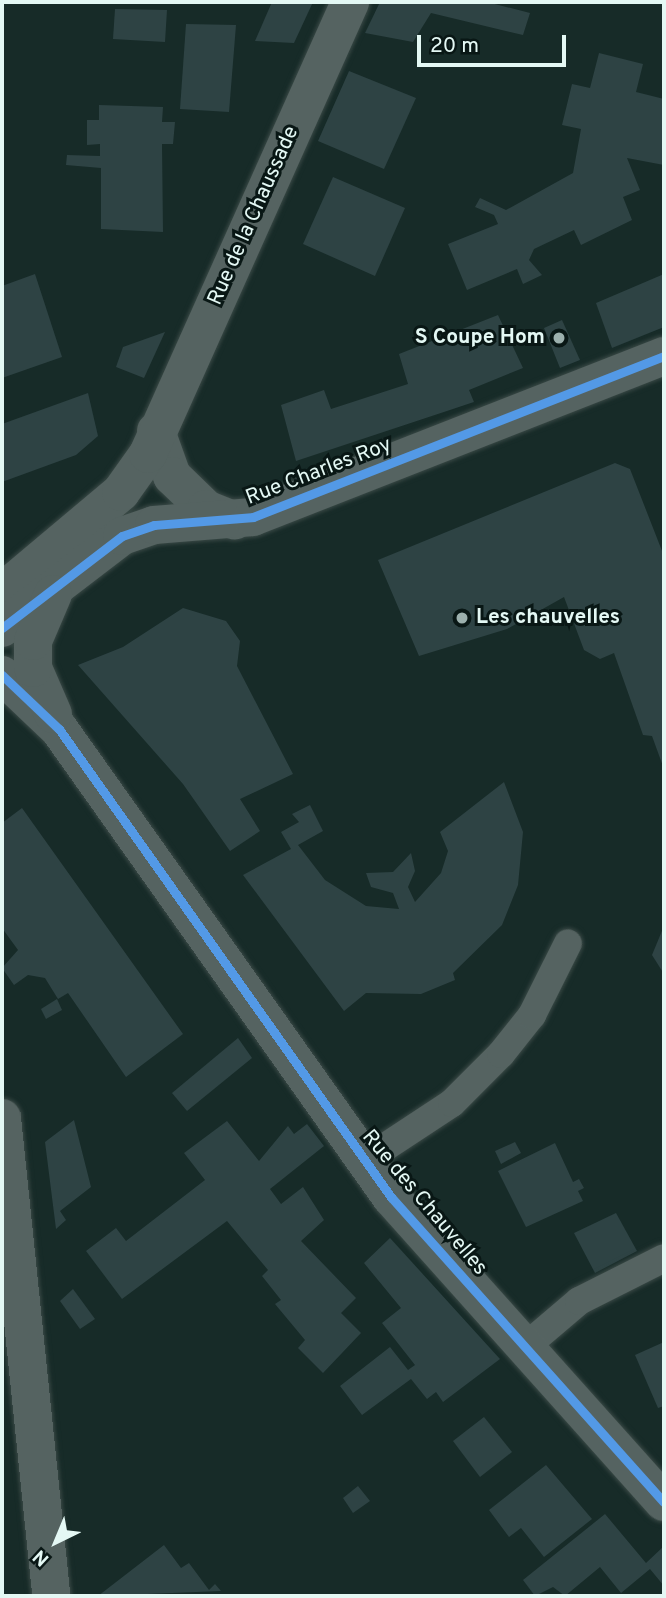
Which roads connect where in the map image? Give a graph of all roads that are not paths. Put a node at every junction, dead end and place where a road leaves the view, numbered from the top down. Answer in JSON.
{"nodes":[{"id":1,"x":351,"y":2,"type":"edge"},
{"id":2,"x":664,"y":356,"type":"edge"},
{"id":3,"x":156,"y":431,"type":"junction"},
{"id":4,"x":238,"y":522,"type":"junction"},
{"id":5,"x":94,"y":553,"type":"junction"},
{"id":6,"x":2,"y":592,"type":"edge"},
{"id":7,"x":2,"y":628,"type":"edge"},
{"id":8,"x":2,"y":675,"type":"edge"},
{"id":9,"x":59,"y":729,"type":"junction"},
{"id":10,"x":568,"y":943,"type":"dead end"},
{"id":11,"x":2,"y":1118,"type":"edge"},
{"id":12,"x":364,"y":1161,"type":"junction"},
{"id":13,"x":664,"y":1258,"type":"edge"},
{"id":14,"x":525,"y":1347,"type":"junction"},
{"id":15,"x":664,"y":1502,"type":"edge"},
{"id":16,"x":51,"y":1596,"type":"edge"}],
"edges":[{"from":1,"to":3,"type":"street","name":"Rue de la Chaussade"},
{"from":2,"to":4,"type":"street","name":"Rue Charles Roy"},
{"from":3,"to":4,"type":"street"},
{"from":3,"to":6,"type":"street","name":"Rue de la Chaussade"},
{"from":4,"to":5,"type":"street","name":"Rue Charles Roy"},
{"from":5,"to":7,"type":"street","name":"Rue Charles Roy"},
{"from":5,"to":9,"type":"street","name":"Rue des Chauvelles"},
{"from":8,"to":9,"type":"street","name":"Rue des Chauvelles"},
{"from":9,"to":12,"type":"street","name":"Rue des Chauvelles"},
{"from":10,"to":12,"type":"lane"},
{"from":11,"to":16,"type":"street"},
{"from":12,"to":14,"type":"street","name":"Rue des Chauvelles"},
{"from":13,"to":14,"type":"lane"},
{"from":14,"to":15,"type":"street","name":"Rue des Chauvelles"}]}
